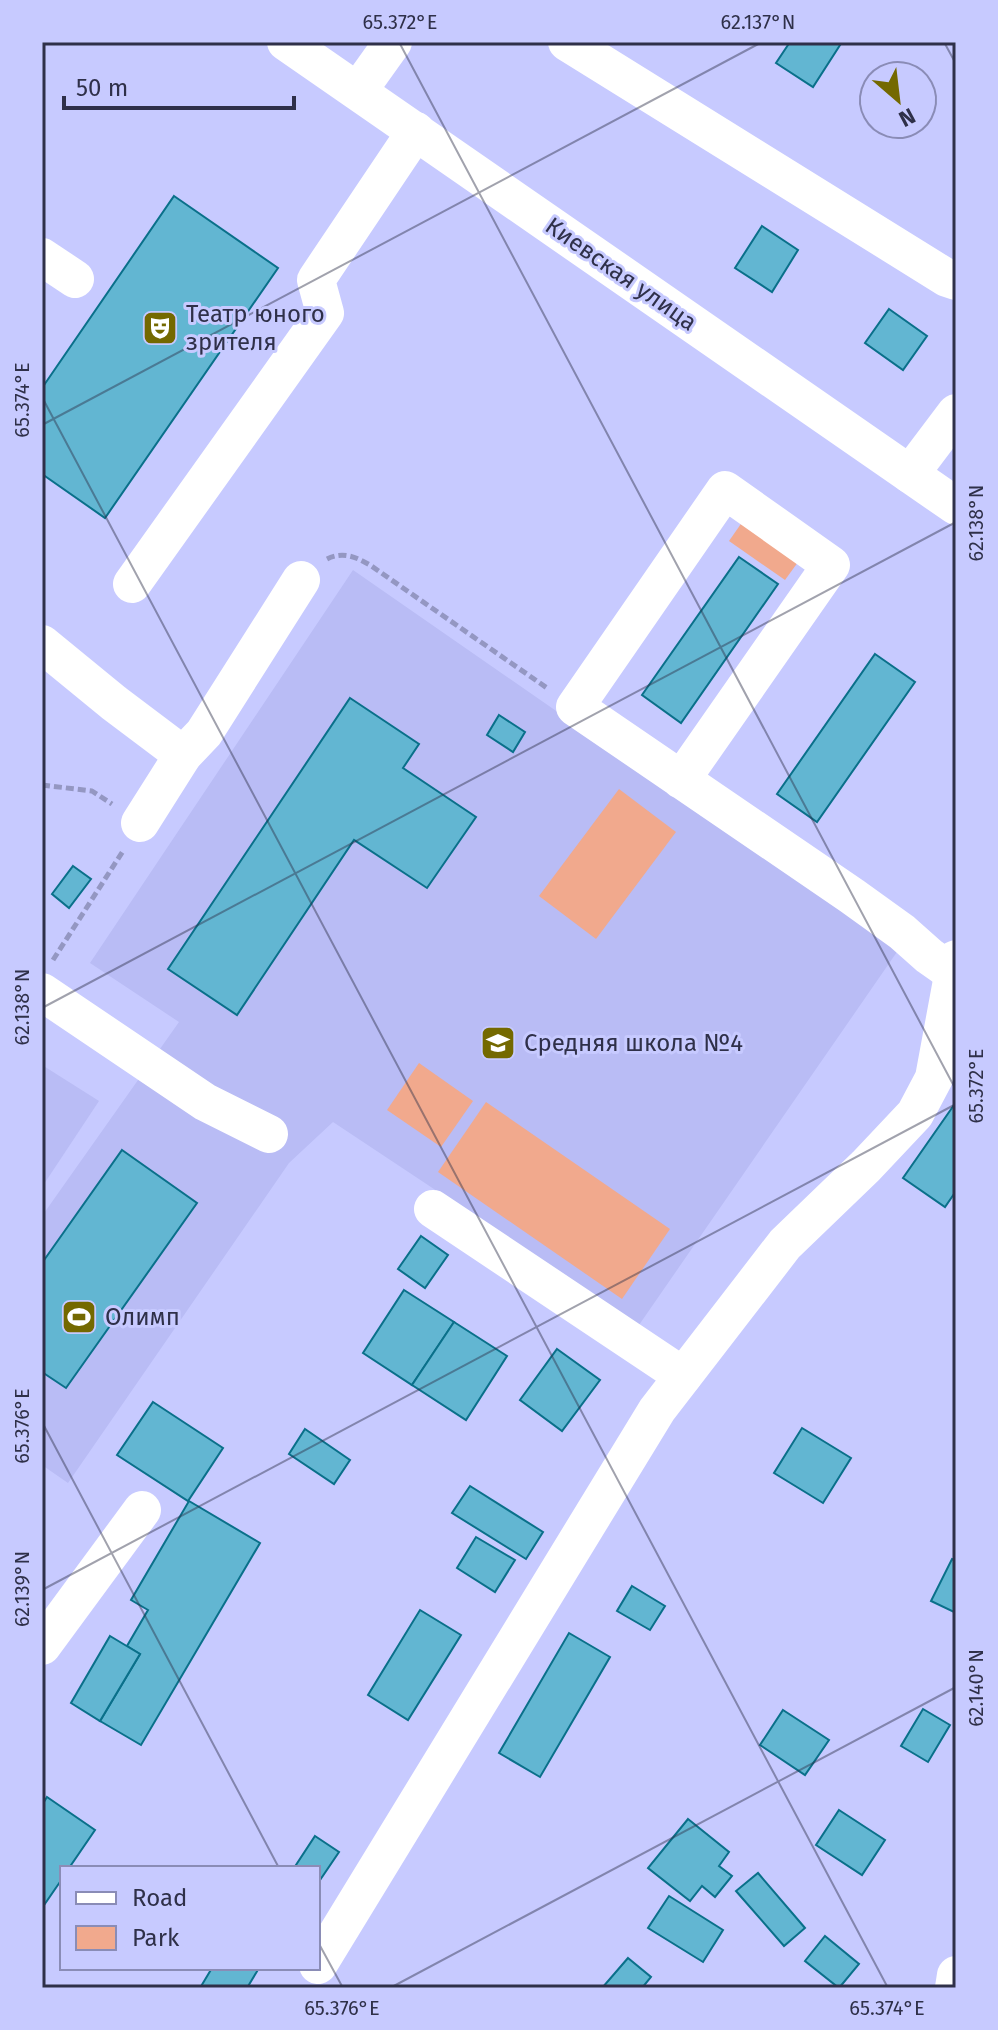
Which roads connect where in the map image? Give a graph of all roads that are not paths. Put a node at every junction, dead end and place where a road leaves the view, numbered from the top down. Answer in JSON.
{"nodes":[{"id":1,"x":286,"y":42,"type":"edge"},
{"id":2,"x":393,"y":42,"type":"edge"},
{"id":3,"x":567,"y":42,"type":"edge"},
{"id":4,"x":358,"y":91,"type":"junction"},
{"id":5,"x":416,"y":131,"type":"junction"},
{"id":6,"x":42,"y":257,"type":"edge"},
{"id":7,"x":75,"y":279,"type":"dead end"},
{"id":8,"x":956,"y":281,"type":"edge"},
{"id":9,"x":956,"y":413,"type":"edge"},
{"id":10,"x":910,"y":474,"type":"junction"},
{"id":11,"x":956,"y":506,"type":"edge"},
{"id":12,"x":301,"y":580,"type":"road end"},
{"id":13,"x":132,"y":584,"type":"dead end"},
{"id":14,"x":42,"y":644,"type":"edge"},
{"id":15,"x":183,"y":755,"type":"junction"},
{"id":16,"x":681,"y":780,"type":"junction"},
{"id":17,"x":140,"y":823,"type":"road end"},
{"id":18,"x":955,"y":969,"type":"edge"},
{"id":19,"x":46,"y":979,"type":"edge"},
{"id":20,"x":269,"y":1134,"type":"dead end"},
{"id":21,"x":433,"y":1209,"type":"dead end"},
{"id":22,"x":683,"y":1376,"type":"junction"},
{"id":23,"x":142,"y":1510,"type":"dead end"},
{"id":24,"x":42,"y":1646,"type":"edge"},
{"id":25,"x":320,"y":1961,"type":"edge"},
{"id":26,"x":315,"y":1970,"type":"edge"},
{"id":27,"x":956,"y":1975,"type":"edge"},
{"id":28,"x":304,"y":1988,"type":"edge"},
{"id":29,"x":954,"y":1988,"type":"edge"}],
"edges":[{"from":1,"to":4,"type":"street","name":"Киевская улица"},
{"from":2,"to":4,"type":"street"},
{"from":3,"to":8,"type":"street"},
{"from":4,"to":5,"type":"street","name":"Киевская улица"},
{"from":5,"to":10,"type":"street","name":"Киевская улица"},
{"from":5,"to":13,"type":"street"},
{"from":6,"to":7,"type":"street"},
{"from":9,"to":10,"type":"street"},
{"from":10,"to":11,"type":"street","name":"Киевская улица"},
{"from":12,"to":15,"type":"street"},
{"from":14,"to":15,"type":"street"},
{"from":15,"to":17,"type":"street"},
{"from":16,"to":16,"type":"street"},
{"from":16,"to":18,"type":"street"},
{"from":18,"to":22,"type":"street"},
{"from":19,"to":20,"type":"street"},
{"from":21,"to":22,"type":"street"},
{"from":22,"to":25,"type":"street"},
{"from":23,"to":24,"type":"street"},
{"from":26,"to":28,"type":"street"},
{"from":27,"to":29,"type":"street"}]}
